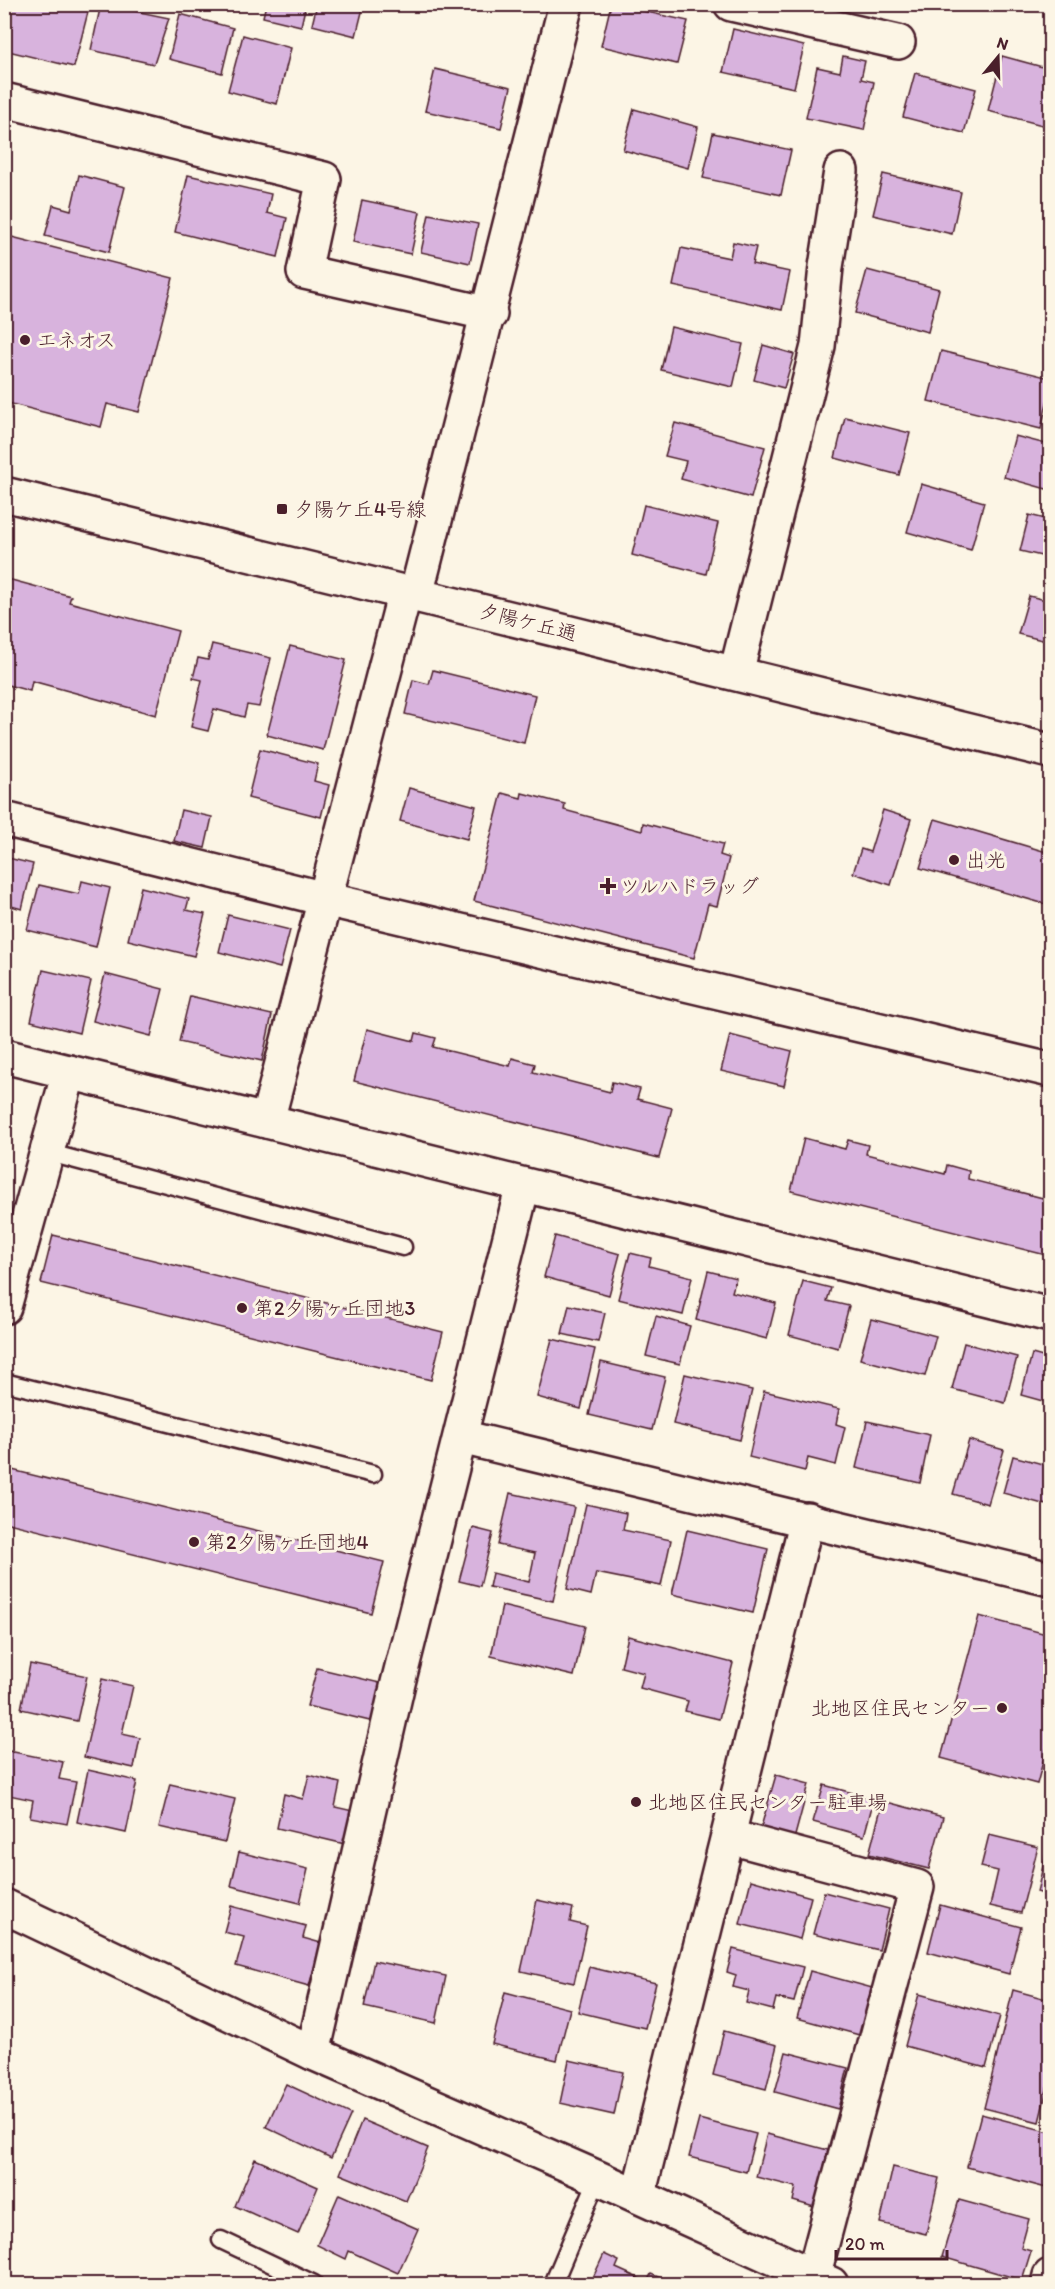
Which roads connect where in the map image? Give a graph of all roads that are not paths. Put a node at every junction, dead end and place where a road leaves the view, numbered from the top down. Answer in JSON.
{"nodes":[{"id":1,"x":566,"y":4,"type":"edge"},
{"id":2,"x":731,"y":4,"type":"edge"},
{"id":3,"x":898,"y":42,"type":"dead end"},
{"id":4,"x":4,"y":100,"type":"edge"},
{"id":5,"x":841,"y":171,"type":"dead end"},
{"id":6,"x":490,"y":314,"type":"junction"},
{"id":7,"x":4,"y":494,"type":"edge"},
{"id":8,"x":411,"y":593,"type":"junction"},
{"id":9,"x":736,"y":674,"type":"junction"},
{"id":10,"x":1050,"y":751,"type":"edge"},
{"id":11,"x":4,"y":819,"type":"edge"},
{"id":12,"x":325,"y":899,"type":"junction"},
{"id":13,"x":4,"y":1056,"type":"edge"},
{"id":14,"x":1050,"y":1070,"type":"edge"},
{"id":15,"x":69,"y":1072,"type":"junction"},
{"id":16,"x":267,"y":1121,"type":"junction"},
{"id":17,"x":45,"y":1152,"type":"junction"},
{"id":18,"x":524,"y":1185,"type":"junction"},
{"id":19,"x":403,"y":1247,"type":"dead end"},
{"id":20,"x":4,"y":1307,"type":"edge"},
{"id":21,"x":1050,"y":1315,"type":"edge"},
{"id":22,"x":4,"y":1382,"type":"edge"},
{"id":23,"x":461,"y":1437,"type":"junction"},
{"id":24,"x":373,"y":1474,"type":"dead end"},
{"id":25,"x":807,"y":1519,"type":"junction"},
{"id":26,"x":1050,"y":1579,"type":"edge"},
{"id":27,"x":730,"y":1837,"type":"junction"},
{"id":28,"x":4,"y":1906,"type":"edge"},
{"id":29,"x":313,"y":2053,"type":"junction"},
{"id":30,"x":598,"y":2178,"type":"junction"},
{"id":31,"x":638,"y":2196,"type":"junction"},
{"id":32,"x":221,"y":2241,"type":"dead end"},
{"id":33,"x":1050,"y":2276,"type":"edge"},
{"id":34,"x":822,"y":2281,"type":"edge"},
{"id":35,"x":314,"y":2284,"type":"edge"},
{"id":36,"x":553,"y":2284,"type":"edge"},
{"id":37,"x":1048,"y":2284,"type":"edge"}],
"edges":[{"from":1,"to":6,"type":"street"},
{"from":2,"to":3,"type":"street"},
{"from":4,"to":6,"type":"street"},
{"from":5,"to":9,"type":"street"},
{"from":6,"to":8,"type":"street"},
{"from":7,"to":8,"type":"street","name":"夕陽ケ丘通"},
{"from":8,"to":9,"type":"street","name":"夕陽ケ丘通"},
{"from":8,"to":12,"type":"street"},
{"from":9,"to":10,"type":"street","name":"夕陽ケ丘通"},
{"from":11,"to":12,"type":"street"},
{"from":12,"to":14,"type":"street"},
{"from":12,"to":16,"type":"street"},
{"from":13,"to":15,"type":"street"},
{"from":15,"to":16,"type":"street"},
{"from":15,"to":17,"type":"street"},
{"from":16,"to":18,"type":"street"},
{"from":17,"to":19,"type":"lane"},
{"from":17,"to":20,"type":"street"},
{"from":18,"to":21,"type":"street"},
{"from":18,"to":23,"type":"street"},
{"from":22,"to":24,"type":"lane"},
{"from":23,"to":25,"type":"street"},
{"from":23,"to":29,"type":"street"},
{"from":25,"to":26,"type":"street"},
{"from":25,"to":27,"type":"street"},
{"from":27,"to":31,"type":"street"},
{"from":27,"to":34,"type":"street"},
{"from":28,"to":29,"type":"street"},
{"from":29,"to":30,"type":"street"},
{"from":30,"to":31,"type":"street"},
{"from":30,"to":36,"type":"lane"},
{"from":31,"to":34,"type":"street"},
{"from":32,"to":35,"type":"lane"},
{"from":33,"to":37,"type":"street"}]}
